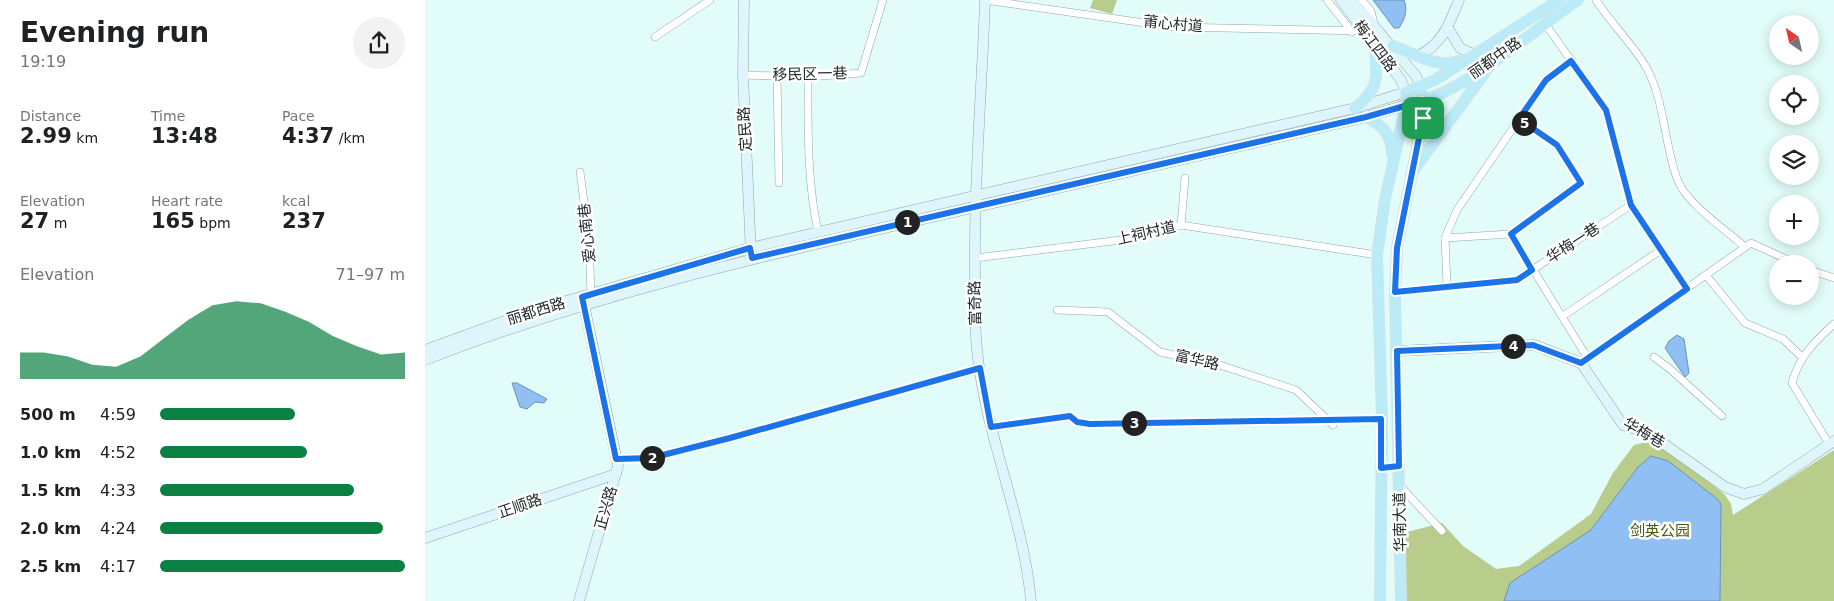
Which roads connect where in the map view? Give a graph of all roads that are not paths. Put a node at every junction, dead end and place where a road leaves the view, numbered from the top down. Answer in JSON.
{"nodes":[{"id":1,"x":710,"y":0,"type":"edge"},
{"id":2,"x":744,"y":0,"type":"edge"},
{"id":3,"x":883,"y":0,"type":"edge"},
{"id":4,"x":985,"y":0,"type":"edge"},
{"id":5,"x":1327,"y":0,"type":"edge"},
{"id":6,"x":1341,"y":0,"type":"edge"},
{"id":7,"x":1352,"y":0,"type":"edge"},
{"id":8,"x":1362,"y":0,"type":"edge"},
{"id":9,"x":1459,"y":0,"type":"edge"},
{"id":10,"x":1559,"y":0,"type":"edge"},
{"id":11,"x":1578,"y":0,"type":"edge"},
{"id":12,"x":1596,"y":0,"type":"edge"},
{"id":13,"x":1544,"y":22,"type":"junction"},
{"id":14,"x":1448,"y":28,"type":"junction"},
{"id":15,"x":1375,"y":30,"type":"junction"},
{"id":16,"x":1357,"y":32,"type":"junction"},
{"id":17,"x":655,"y":37,"type":"dead end"},
{"id":18,"x":1393,"y":46,"type":"junction"},
{"id":19,"x":1375,"y":48,"type":"junction"},
{"id":20,"x":1475,"y":55,"type":"junction"},
{"id":21,"x":1418,"y":56,"type":"junction"},
{"id":22,"x":1572,"y":61,"type":"junction"},
{"id":23,"x":1492,"y":63,"type":"junction"},
{"id":24,"x":743,"y":75,"type":"junction"},
{"id":25,"x":777,"y":76,"type":"junction"},
{"id":26,"x":808,"y":77,"type":"junction"},
{"id":27,"x":1421,"y":87,"type":"junction"},
{"id":28,"x":1406,"y":92,"type":"junction"},
{"id":29,"x":1422,"y":101,"type":"junction"},
{"id":30,"x":1407,"y":105,"type":"junction"},
{"id":31,"x":1355,"y":108,"type":"junction"},
{"id":32,"x":1366,"y":117,"type":"junction"},
{"id":33,"x":1519,"y":119,"type":"junction"},
{"id":34,"x":1393,"y":164,"type":"junction"},
{"id":35,"x":580,"y":172,"type":"dead end"},
{"id":36,"x":1409,"y":177,"type":"junction"},
{"id":37,"x":1185,"y":178,"type":"dead end"},
{"id":38,"x":779,"y":183,"type":"dead end"},
{"id":39,"x":976,"y":196,"type":"junction"},
{"id":40,"x":1631,"y":205,"type":"junction"},
{"id":41,"x":975,"y":207,"type":"junction"},
{"id":42,"x":1181,"y":224,"type":"junction"},
{"id":43,"x":818,"y":232,"type":"junction"},
{"id":44,"x":1511,"y":234,"type":"junction"},
{"id":45,"x":1445,"y":238,"type":"junction"},
{"id":46,"x":1748,"y":245,"type":"junction"},
{"id":47,"x":1661,"y":250,"type":"junction"},
{"id":48,"x":751,"y":253,"type":"junction"},
{"id":49,"x":1377,"y":255,"type":"junction"},
{"id":50,"x":1774,"y":255,"type":"edge"},
{"id":51,"x":975,"y":258,"type":"junction"},
{"id":52,"x":1532,"y":270,"type":"junction"},
{"id":53,"x":1819,"y":273,"type":"edge"},
{"id":54,"x":1706,"y":275,"type":"junction"},
{"id":55,"x":1834,"y":278,"type":"edge"},
{"id":56,"x":1447,"y":285,"type":"dead end"},
{"id":57,"x":1687,"y":289,"type":"junction"},
{"id":58,"x":1395,"y":292,"type":"junction"},
{"id":59,"x":586,"y":299,"type":"junction"},
{"id":60,"x":1057,"y":310,"type":"dead end"},
{"id":61,"x":1563,"y":316,"type":"junction"},
{"id":62,"x":1834,"y":324,"type":"edge"},
{"id":63,"x":425,"y":350,"type":"edge"},
{"id":64,"x":1397,"y":351,"type":"junction"},
{"id":65,"x":1654,"y":357,"type":"dead end"},
{"id":66,"x":1802,"y":358,"type":"junction"},
{"id":67,"x":425,"y":360,"type":"edge"},
{"id":68,"x":1584,"y":360,"type":"junction"},
{"id":69,"x":980,"y":368,"type":"junction"},
{"id":70,"x":1722,"y":416,"type":"dead end"},
{"id":71,"x":1381,"y":419,"type":"junction"},
{"id":72,"x":1333,"y":425,"type":"dead end"},
{"id":73,"x":991,"y":427,"type":"junction"},
{"id":74,"x":1831,"y":443,"type":"edge"},
{"id":75,"x":616,"y":459,"type":"junction"},
{"id":76,"x":1399,"y":466,"type":"junction"},
{"id":77,"x":1381,"y":468,"type":"junction"},
{"id":78,"x":616,"y":474,"type":"junction"},
{"id":79,"x":1400,"y":486,"type":"junction"},
{"id":80,"x":1442,"y":531,"type":"dead end"},
{"id":81,"x":425,"y":538,"type":"edge"},
{"id":82,"x":579,"y":601,"type":"edge"},
{"id":83,"x":1031,"y":601,"type":"edge"},
{"id":84,"x":1380,"y":601,"type":"edge"},
{"id":85,"x":1401,"y":601,"type":"edge"}],
"edges":[{"from":1,"to":17,"type":"street"},
{"from":2,"to":24,"type":"main road","name":"定民路"},
{"from":3,"to":26,"type":"street","name":"移民区一巷"},
{"from":4,"to":16,"type":"street","name":"莆心村道"},
{"from":4,"to":39,"type":"main road","name":"富奇路"},
{"from":5,"to":16,"type":"street"},
{"from":6,"to":16,"type":"main road","name":"梅江四路"},
{"from":7,"to":15,"type":"main road","name":"梅江四路"},
{"from":8,"to":15,"type":"street"},
{"from":9,"to":14,"type":"main road"},
{"from":10,"to":20,"type":"main road","name":"丽都中路"},
{"from":11,"to":13,"type":"main road","name":"丽都中路"},
{"from":12,"to":46,"type":"street"},
{"from":13,"to":22,"type":"street"},
{"from":13,"to":23,"type":"main road","name":"丽都中路"},
{"from":14,"to":20,"type":"main road"},
{"from":14,"to":21,"type":"main road"},
{"from":15,"to":18,"type":"main road","name":"梅江四路"},
{"from":16,"to":19,"type":"main road","name":"梅江四路"},
{"from":18,"to":21,"type":"main road"},
{"from":18,"to":27,"type":"main road","name":"梅江四路"},
{"from":19,"to":28,"type":"main road","name":"梅江四路"},
{"from":19,"to":31,"type":"main road"},
{"from":20,"to":21,"type":"main road"},
{"from":20,"to":27,"type":"main road","name":"丽都中路"},
{"from":22,"to":33,"type":"street"},
{"from":22,"to":40,"type":"street"},
{"from":23,"to":29,"type":"main road","name":"丽都中路"},
{"from":23,"to":36,"type":"main road"},
{"from":24,"to":25,"type":"street","name":"移民区一巷"},
{"from":24,"to":48,"type":"main road","name":"定民路"},
{"from":25,"to":26,"type":"street","name":"移民区一巷"},
{"from":25,"to":38,"type":"street"},
{"from":26,"to":43,"type":"street"},
{"from":27,"to":28,"type":"main road","name":"丽都中路"},
{"from":27,"to":29,"type":"main road","name":"华南大道"},
{"from":28,"to":30,"type":"main road","name":"华南大道"},
{"from":28,"to":31,"type":"main road","name":"丽都西路"},
{"from":29,"to":30,"type":"main road","name":"丽都中路"},
{"from":29,"to":36,"type":"main road","name":"华南大道"},
{"from":30,"to":32,"type":"main road","name":"丽都西路"},
{"from":30,"to":34,"type":"main road","name":"华南大道"},
{"from":31,"to":39,"type":"main road","name":"丽都西路"},
{"from":32,"to":34,"type":"main road"},
{"from":32,"to":41,"type":"main road","name":"丽都西路"},
{"from":33,"to":44,"type":"street"},
{"from":33,"to":45,"type":"street"},
{"from":34,"to":49,"type":"main road","name":"华南大道"},
{"from":35,"to":59,"type":"street","name":"爱心南巷"},
{"from":36,"to":58,"type":"main road","name":"华南大道"},
{"from":37,"to":42,"type":"street"},
{"from":39,"to":41,"type":"main road","name":"富奇路"},
{"from":39,"to":43,"type":"main road","name":"丽都西路"},
{"from":40,"to":47,"type":"street"},
{"from":40,"to":52,"type":"street","name":"华梅一巷"},
{"from":41,"to":48,"type":"main road","name":"丽都西路"},
{"from":41,"to":51,"type":"main road","name":"富奇路"},
{"from":42,"to":49,"type":"street","name":"上祠村道"},
{"from":42,"to":51,"type":"street","name":"上祠村道"},
{"from":43,"to":48,"type":"main road","name":"丽都西路"},
{"from":44,"to":45,"type":"street"},
{"from":44,"to":52,"type":"street"},
{"from":45,"to":56,"type":"street"},
{"from":46,"to":50,"type":"street"},
{"from":46,"to":54,"type":"street"},
{"from":47,"to":57,"type":"street"},
{"from":47,"to":61,"type":"street"},
{"from":48,"to":59,"type":"main road","name":"丽都西路"},
{"from":49,"to":71,"type":"main road","name":"华南大道"},
{"from":51,"to":69,"type":"main road","name":"富奇路"},
{"from":52,"to":58,"type":"street","name":"华梅一巷"},
{"from":52,"to":61,"type":"street"},
{"from":53,"to":55,"type":"street"},
{"from":54,"to":57,"type":"street"},
{"from":54,"to":66,"type":"street"},
{"from":57,"to":68,"type":"street"},
{"from":58,"to":64,"type":"main road","name":"华南大道"},
{"from":59,"to":63,"type":"main road","name":"丽都西路"},
{"from":59,"to":67,"type":"main road","name":"丽都西路"},
{"from":59,"to":75,"type":"main road","name":"正兴路"},
{"from":60,"to":72,"type":"street","name":"富华路"},
{"from":61,"to":68,"type":"street"},
{"from":62,"to":66,"type":"street"},
{"from":64,"to":68,"type":"main road"},
{"from":64,"to":76,"type":"main road","name":"华南大道"},
{"from":65,"to":70,"type":"street"},
{"from":66,"to":74,"type":"street"},
{"from":68,"to":74,"type":"main road","name":"华梅巷"},
{"from":69,"to":73,"type":"main road","name":"富奇路"},
{"from":69,"to":75,"type":"street"},
{"from":71,"to":73,"type":"street"},
{"from":71,"to":77,"type":"main road","name":"华南大道"},
{"from":73,"to":83,"type":"main road","name":"富奇路"},
{"from":75,"to":78,"type":"main road","name":"正兴路"},
{"from":76,"to":77,"type":"main road"},
{"from":76,"to":79,"type":"main road","name":"华南大道"},
{"from":77,"to":84,"type":"main road","name":"华南大道"},
{"from":78,"to":81,"type":"main road","name":"正顺路"},
{"from":78,"to":82,"type":"main road","name":"正兴路"},
{"from":79,"to":80,"type":"street"},
{"from":79,"to":85,"type":"main road","name":"华南大道"}]}
